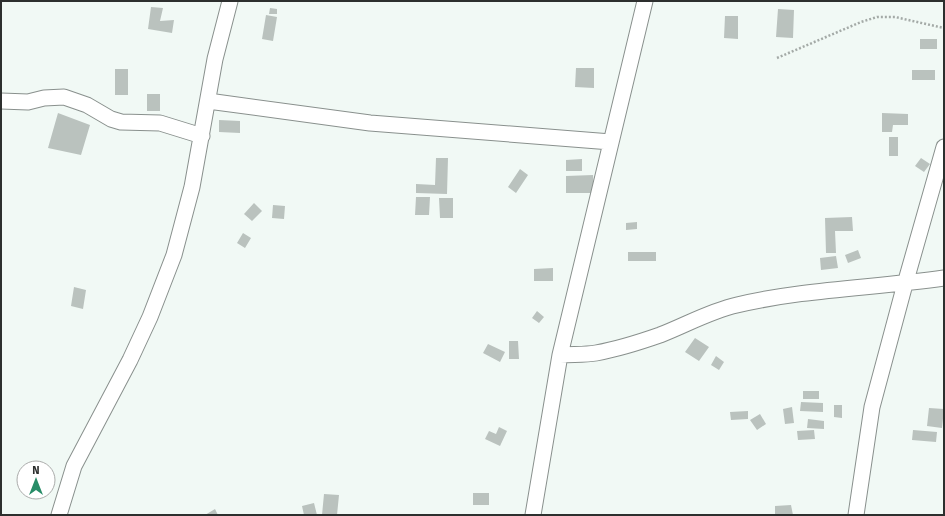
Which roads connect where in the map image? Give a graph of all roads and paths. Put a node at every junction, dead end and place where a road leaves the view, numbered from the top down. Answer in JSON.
{"nodes":[{"id":1,"x":230,"y":1,"type":"edge"},
{"id":2,"x":645,"y":1,"type":"edge"},
{"id":3,"x":944,"y":28,"type":"edge"},
{"id":4,"x":777,"y":58,"type":"dead end"},
{"id":5,"x":1,"y":101,"type":"edge"},
{"id":6,"x":208,"y":101,"type":"junction"},
{"id":7,"x":202,"y":136,"type":"junction"},
{"id":8,"x":611,"y":142,"type":"junction"},
{"id":9,"x":944,"y":147,"type":"edge"},
{"id":10,"x":944,"y":278,"type":"edge"},
{"id":11,"x":905,"y":284,"type":"junction"},
{"id":12,"x":560,"y":355,"type":"junction"},
{"id":13,"x":59,"y":515,"type":"edge"},
{"id":14,"x":532,"y":515,"type":"edge"},
{"id":15,"x":856,"y":515,"type":"edge"}],
"edges":[{"from":1,"to":6,"type":"street"},
{"from":2,"to":8,"type":"street"},
{"from":3,"to":4,"type":"path"},
{"from":5,"to":7,"type":"street"},
{"from":6,"to":7,"type":"street"},
{"from":6,"to":8,"type":"street"},
{"from":7,"to":13,"type":"street"},
{"from":8,"to":12,"type":"street"},
{"from":9,"to":11,"type":"street"},
{"from":10,"to":11,"type":"street"},
{"from":11,"to":12,"type":"street"},
{"from":11,"to":15,"type":"street"},
{"from":12,"to":14,"type":"street"}]}
